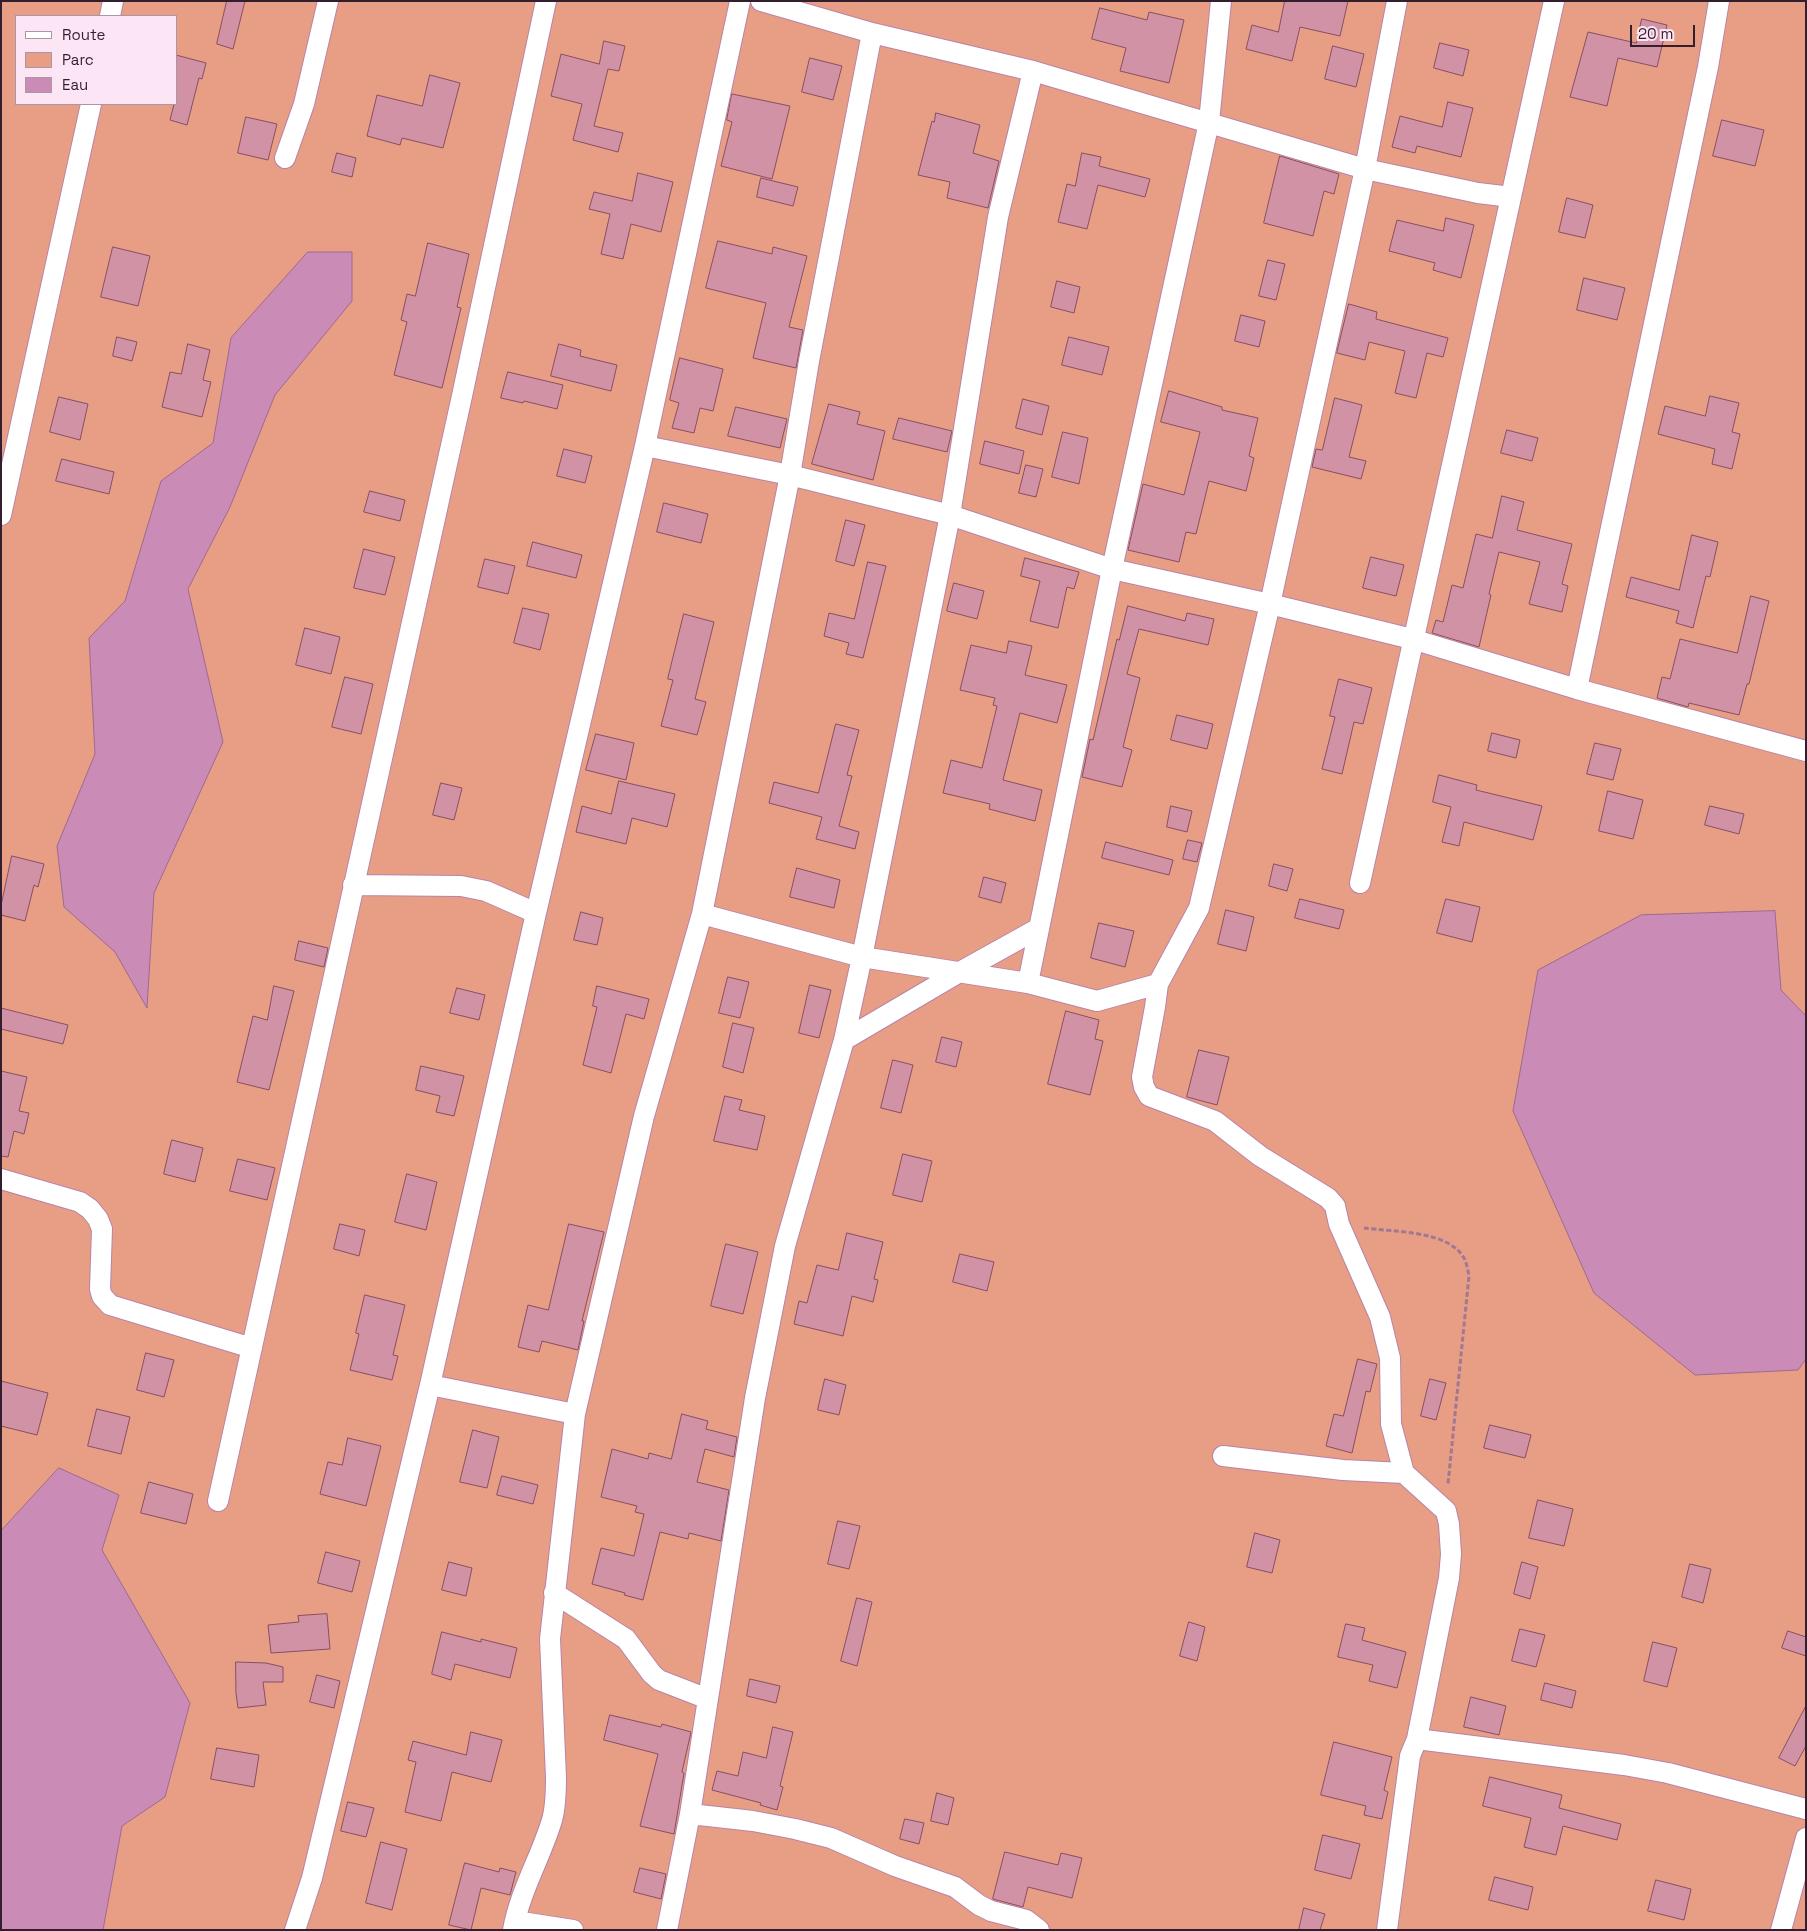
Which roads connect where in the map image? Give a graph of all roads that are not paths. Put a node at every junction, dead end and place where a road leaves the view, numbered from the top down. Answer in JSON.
{"nodes":[{"id":1,"x":113,"y":1,"type":"edge"},
{"id":2,"x":328,"y":1,"type":"edge"},
{"id":3,"x":546,"y":1,"type":"edge"},
{"id":4,"x":740,"y":1,"type":"edge"},
{"id":5,"x":761,"y":1,"type":"edge"},
{"id":6,"x":1221,"y":1,"type":"edge"},
{"id":7,"x":1396,"y":1,"type":"edge"},
{"id":8,"x":1554,"y":1,"type":"edge"},
{"id":9,"x":1720,"y":1,"type":"edge"},
{"id":10,"x":110,"y":15,"type":"edge"},
{"id":11,"x":872,"y":33,"type":"junction"},
{"id":12,"x":1033,"y":71,"type":"junction"},
{"id":13,"x":91,"y":105,"type":"edge"},
{"id":14,"x":1209,"y":122,"type":"junction"},
{"id":15,"x":285,"y":158,"type":"dead end"},
{"id":16,"x":1364,"y":169,"type":"junction"},
{"id":17,"x":1511,"y":197,"type":"junction"},
{"id":18,"x":645,"y":446,"type":"junction"},
{"id":19,"x":790,"y":475,"type":"junction"},
{"id":20,"x":1,"y":515,"type":"edge"},
{"id":21,"x":950,"y":515,"type":"junction"},
{"id":22,"x":1112,"y":569,"type":"junction"},
{"id":23,"x":1270,"y":604,"type":"junction"},
{"id":24,"x":1412,"y":639,"type":"junction"},
{"id":25,"x":1577,"y":688,"type":"junction"},
{"id":26,"x":1806,"y":751,"type":"edge"},
{"id":27,"x":1360,"y":883,"type":"dead end"},
{"id":28,"x":353,"y":885,"type":"junction"},
{"id":29,"x":536,"y":913,"type":"junction"},
{"id":30,"x":702,"y":914,"type":"junction"},
{"id":31,"x":1039,"y":928,"type":"junction"},
{"id":32,"x":862,"y":957,"type":"junction"},
{"id":33,"x":958,"y":973,"type":"junction"},
{"id":34,"x":1028,"y":983,"type":"junction"},
{"id":35,"x":1158,"y":984,"type":"junction"},
{"id":36,"x":844,"y":1040,"type":"junction"},
{"id":37,"x":1,"y":1179,"type":"edge"},
{"id":38,"x":252,"y":1348,"type":"junction"},
{"id":39,"x":430,"y":1385,"type":"junction"},
{"id":40,"x":575,"y":1414,"type":"junction"},
{"id":41,"x":1223,"y":1456,"type":"dead end"},
{"id":42,"x":1404,"y":1473,"type":"junction"},
{"id":43,"x":218,"y":1501,"type":"dead end"},
{"id":44,"x":554,"y":1593,"type":"junction"},
{"id":45,"x":708,"y":1699,"type":"junction"},
{"id":46,"x":1417,"y":1739,"type":"junction"},
{"id":47,"x":1806,"y":1809,"type":"edge"},
{"id":48,"x":690,"y":1814,"type":"junction"},
{"id":49,"x":1806,"y":1838,"type":"edge"},
{"id":50,"x":514,"y":1925,"type":"edge"},
{"id":51,"x":296,"y":1930,"type":"edge"},
{"id":52,"x":573,"y":1930,"type":"edge"},
{"id":53,"x":667,"y":1930,"type":"edge"},
{"id":54,"x":1039,"y":1930,"type":"edge"},
{"id":55,"x":1387,"y":1930,"type":"edge"},
{"id":56,"x":1781,"y":1930,"type":"edge"}],
"edges":[{"from":1,"to":10,"type":"street"},
{"from":2,"to":15,"type":"street"},
{"from":3,"to":28,"type":"street"},
{"from":4,"to":18,"type":"street"},
{"from":5,"to":11,"type":"street"},
{"from":6,"to":14,"type":"street"},
{"from":7,"to":16,"type":"street"},
{"from":8,"to":17,"type":"street"},
{"from":9,"to":25,"type":"street"},
{"from":11,"to":12,"type":"street"},
{"from":11,"to":19,"type":"street"},
{"from":12,"to":14,"type":"street"},
{"from":12,"to":21,"type":"street"},
{"from":13,"to":20,"type":"street"},
{"from":14,"to":16,"type":"street"},
{"from":14,"to":22,"type":"street"},
{"from":16,"to":17,"type":"street"},
{"from":16,"to":23,"type":"street"},
{"from":17,"to":24,"type":"street"},
{"from":18,"to":19,"type":"street"},
{"from":18,"to":29,"type":"street"},
{"from":19,"to":21,"type":"street"},
{"from":19,"to":30,"type":"street"},
{"from":21,"to":22,"type":"street"},
{"from":21,"to":32,"type":"street"},
{"from":22,"to":23,"type":"street"},
{"from":22,"to":31,"type":"street"},
{"from":23,"to":24,"type":"street"},
{"from":23,"to":35,"type":"street"},
{"from":24,"to":25,"type":"street"},
{"from":24,"to":27,"type":"street"},
{"from":25,"to":26,"type":"street"},
{"from":28,"to":29,"type":"street"},
{"from":28,"to":38,"type":"street"},
{"from":29,"to":39,"type":"street"},
{"from":30,"to":32,"type":"street"},
{"from":30,"to":40,"type":"street"},
{"from":31,"to":33,"type":"street"},
{"from":31,"to":34,"type":"street"},
{"from":32,"to":33,"type":"street"},
{"from":32,"to":36,"type":"street"},
{"from":33,"to":34,"type":"street"},
{"from":33,"to":36,"type":"street"},
{"from":34,"to":35,"type":"street"},
{"from":35,"to":42,"type":"street"},
{"from":36,"to":45,"type":"street"},
{"from":37,"to":38,"type":"street"},
{"from":38,"to":43,"type":"street"},
{"from":39,"to":40,"type":"street"},
{"from":39,"to":51,"type":"street"},
{"from":40,"to":44,"type":"street"},
{"from":41,"to":42,"type":"street"},
{"from":42,"to":46,"type":"street"},
{"from":44,"to":45,"type":"street"},
{"from":44,"to":50,"type":"street"},
{"from":45,"to":48,"type":"street"},
{"from":46,"to":47,"type":"street"},
{"from":46,"to":55,"type":"street"},
{"from":48,"to":53,"type":"street"},
{"from":48,"to":54,"type":"street"},
{"from":49,"to":56,"type":"street"},
{"from":50,"to":52,"type":"street"}]}
